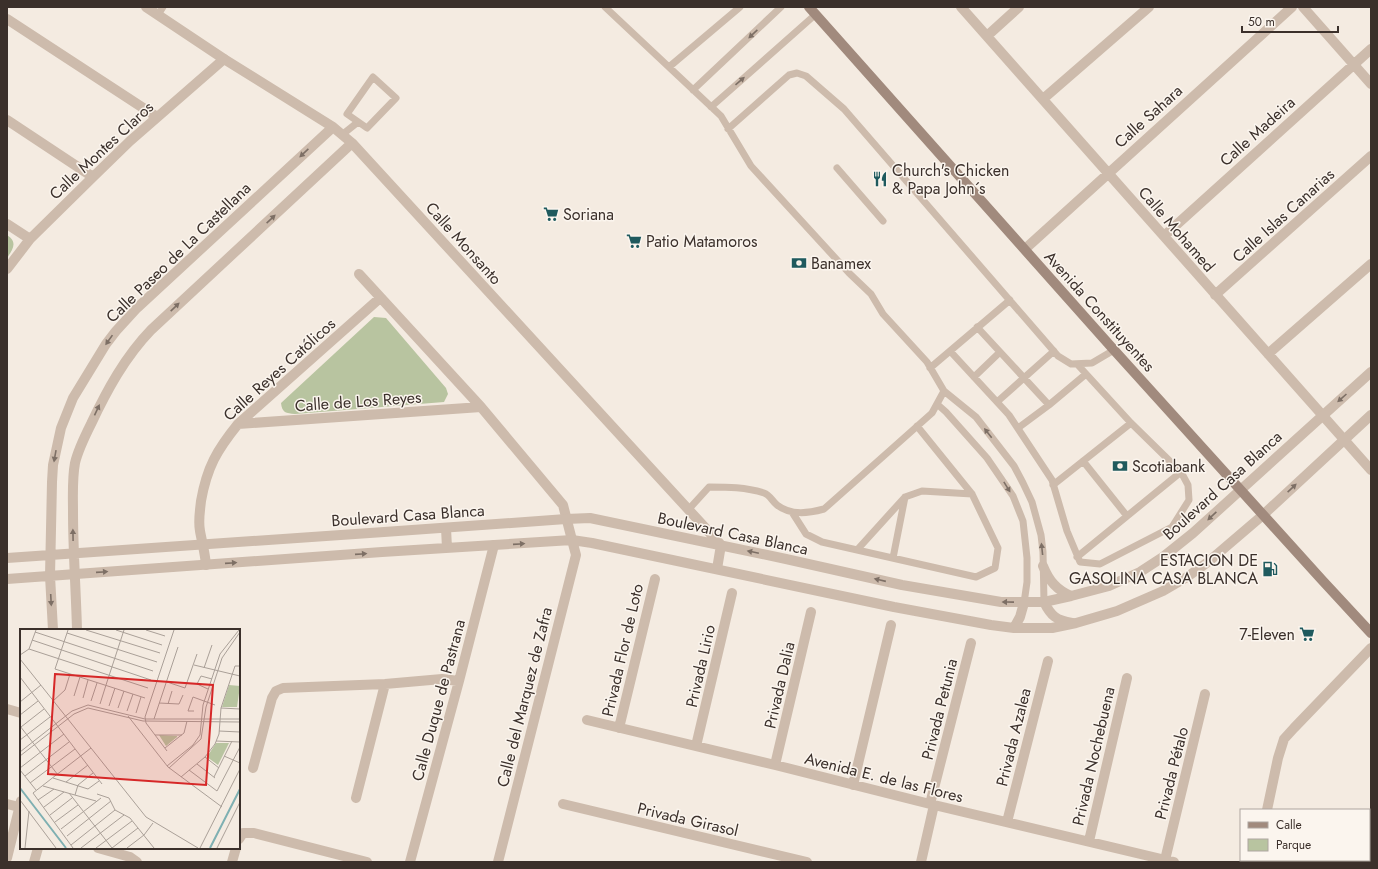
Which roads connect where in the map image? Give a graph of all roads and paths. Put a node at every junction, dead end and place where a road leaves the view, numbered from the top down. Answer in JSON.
{"nodes":[{"id":1,"x":146,"y":7,"type":"edge"},
{"id":2,"x":605,"y":7,"type":"edge"},
{"id":3,"x":740,"y":7,"type":"edge"},
{"id":4,"x":781,"y":7,"type":"edge"},
{"id":5,"x":961,"y":7,"type":"edge"},
{"id":6,"x":1019,"y":7,"type":"edge"},
{"id":7,"x":1149,"y":7,"type":"edge"},
{"id":8,"x":1292,"y":7,"type":"edge"},
{"id":9,"x":1303,"y":7,"type":"edge"},
{"id":10,"x":160,"y":11,"type":"edge"},
{"id":11,"x":812,"y":11,"type":"edge"},
{"id":12,"x":7,"y":19,"type":"edge"},
{"id":13,"x":987,"y":36,"type":"junction"},
{"id":14,"x":1371,"y":49,"type":"edge"},
{"id":15,"x":224,"y":59,"type":"junction"},
{"id":16,"x":1353,"y":64,"type":"junction"},
{"id":17,"x":668,"y":68,"type":"junction"},
{"id":18,"x":1371,"y":84,"type":"edge"},
{"id":19,"x":693,"y":90,"type":"junction"},
{"id":20,"x":1043,"y":99,"type":"junction"},
{"id":21,"x":711,"y":107,"type":"junction"},
{"id":22,"x":157,"y":117,"type":"junction"},
{"id":23,"x":7,"y":120,"type":"edge"},
{"id":24,"x":358,"y":122,"type":"junction"},
{"id":25,"x":333,"y":127,"type":"junction"},
{"id":26,"x":728,"y":129,"type":"junction"},
{"id":27,"x":343,"y":134,"type":"junction"},
{"id":28,"x":352,"y":142,"type":"junction"},
{"id":29,"x":1371,"y":156,"type":"edge"},
{"id":30,"x":837,"y":168,"type":"dead end"},
{"id":31,"x":1108,"y":172,"type":"junction"},
{"id":32,"x":93,"y":177,"type":"junction"},
{"id":33,"x":883,"y":221,"type":"dead end"},
{"id":34,"x":7,"y":224,"type":"edge"},
{"id":35,"x":1164,"y":236,"type":"junction"},
{"id":36,"x":30,"y":239,"type":"junction"},
{"id":37,"x":1025,"y":249,"type":"junction"},
{"id":38,"x":1371,"y":264,"type":"edge"},
{"id":39,"x":7,"y":269,"type":"edge"},
{"id":40,"x":359,"y":274,"type":"dead end"},
{"id":41,"x":1216,"y":295,"type":"junction"},
{"id":42,"x":380,"y":298,"type":"junction"},
{"id":43,"x":1010,"y":300,"type":"junction"},
{"id":44,"x":977,"y":328,"type":"junction"},
{"id":45,"x":1114,"y":350,"type":"junction"},
{"id":46,"x":950,"y":351,"type":"junction"},
{"id":47,"x":1054,"y":351,"type":"junction"},
{"id":48,"x":1000,"y":352,"type":"junction"},
{"id":49,"x":1268,"y":354,"type":"junction"},
{"id":50,"x":1077,"y":364,"type":"junction"},
{"id":51,"x":930,"y":368,"type":"junction"},
{"id":52,"x":1371,"y":372,"type":"edge"},
{"id":53,"x":1086,"y":374,"type":"junction"},
{"id":54,"x":974,"y":377,"type":"junction"},
{"id":55,"x":1024,"y":378,"type":"junction"},
{"id":56,"x":944,"y":391,"type":"junction"},
{"id":57,"x":997,"y":402,"type":"junction"},
{"id":58,"x":937,"y":404,"type":"junction"},
{"id":59,"x":1049,"y":405,"type":"junction"},
{"id":60,"x":481,"y":407,"type":"junction"},
{"id":61,"x":1371,"y":415,"type":"edge"},
{"id":62,"x":1322,"y":416,"type":"junction"},
{"id":63,"x":1131,"y":423,"type":"junction"},
{"id":64,"x":238,"y":424,"type":"junction"},
{"id":65,"x":917,"y":426,"type":"junction"},
{"id":66,"x":1018,"y":428,"type":"junction"},
{"id":67,"x":1344,"y":439,"type":"junction"},
{"id":68,"x":1083,"y":461,"type":"junction"},
{"id":69,"x":1371,"y":470,"type":"edge"},
{"id":70,"x":1181,"y":472,"type":"junction"},
{"id":71,"x":1053,"y":485,"type":"junction"},
{"id":72,"x":1241,"y":490,"type":"junction"},
{"id":73,"x":972,"y":494,"type":"junction"},
{"id":74,"x":905,"y":497,"type":"junction"},
{"id":75,"x":688,"y":510,"type":"junction"},
{"id":76,"x":792,"y":512,"type":"junction"},
{"id":77,"x":1263,"y":515,"type":"junction"},
{"id":78,"x":1127,"y":516,"type":"junction"},
{"id":79,"x":566,"y":518,"type":"junction"},
{"id":80,"x":446,"y":528,"type":"junction"},
{"id":81,"x":572,"y":540,"type":"junction"},
{"id":82,"x":203,"y":545,"type":"junction"},
{"id":83,"x":494,"y":545,"type":"junction"},
{"id":84,"x":721,"y":545,"type":"junction"},
{"id":85,"x":447,"y":548,"type":"junction"},
{"id":86,"x":857,"y":550,"type":"junction"},
{"id":87,"x":74,"y":553,"type":"junction"},
{"id":88,"x":50,"y":555,"type":"junction"},
{"id":89,"x":1078,"y":557,"type":"junction"},
{"id":90,"x":7,"y":558,"type":"edge"},
{"id":91,"x":893,"y":558,"type":"junction"},
{"id":92,"x":206,"y":564,"type":"junction"},
{"id":93,"x":1043,"y":566,"type":"junction"},
{"id":94,"x":717,"y":569,"type":"junction"},
{"id":95,"x":75,"y":574,"type":"junction"},
{"id":96,"x":50,"y":576,"type":"junction"},
{"id":97,"x":7,"y":579,"type":"edge"},
{"id":98,"x":655,"y":579,"type":"dead end"},
{"id":99,"x":732,"y":593,"type":"dead end"},
{"id":100,"x":1071,"y":596,"type":"junction"},
{"id":101,"x":1024,"y":602,"type":"junction"},
{"id":102,"x":1044,"y":602,"type":"junction"},
{"id":103,"x":811,"y":612,"type":"dead end"},
{"id":104,"x":1076,"y":623,"type":"junction"},
{"id":105,"x":891,"y":626,"type":"dead end"},
{"id":106,"x":1014,"y":628,"type":"junction"},
{"id":107,"x":53,"y":629,"type":"edge"},
{"id":108,"x":76,"y":629,"type":"edge"},
{"id":109,"x":1371,"y":633,"type":"edge"},
{"id":110,"x":971,"y":643,"type":"dead end"},
{"id":111,"x":1371,"y":648,"type":"edge"},
{"id":112,"x":1048,"y":661,"type":"dead end"},
{"id":113,"x":1127,"y":678,"type":"dead end"},
{"id":114,"x":459,"y":681,"type":"junction"},
{"id":115,"x":385,"y":684,"type":"junction"},
{"id":116,"x":1206,"y":694,"type":"dead end"},
{"id":117,"x":7,"y":709,"type":"edge"},
{"id":118,"x":20,"y":713,"type":"edge"},
{"id":119,"x":587,"y":720,"type":"dead end"},
{"id":120,"x":619,"y":728,"type":"junction"},
{"id":121,"x":696,"y":746,"type":"junction"},
{"id":122,"x":775,"y":765,"type":"junction"},
{"id":123,"x":253,"y":768,"type":"dead end"},
{"id":124,"x":852,"y":785,"type":"junction"},
{"id":125,"x":356,"y":798,"type":"dead end"},
{"id":126,"x":7,"y":804,"type":"edge"},
{"id":127,"x":20,"y":804,"type":"edge"},
{"id":128,"x":563,"y":804,"type":"dead end"},
{"id":129,"x":932,"y":805,"type":"junction"},
{"id":130,"x":1267,"y":809,"type":"edge"},
{"id":131,"x":1007,"y":822,"type":"junction"},
{"id":132,"x":241,"y":836,"type":"edge"},
{"id":133,"x":1088,"y":841,"type":"junction"},
{"id":134,"x":38,"y":849,"type":"edge"},
{"id":135,"x":102,"y":849,"type":"edge"},
{"id":136,"x":236,"y":849,"type":"edge"},
{"id":137,"x":7,"y":858,"type":"edge"},
{"id":138,"x":1169,"y":861,"type":"edge"},
{"id":139,"x":34,"y":862,"type":"edge"},
{"id":140,"x":137,"y":862,"type":"edge"},
{"id":141,"x":232,"y":862,"type":"edge"},
{"id":142,"x":367,"y":862,"type":"edge"},
{"id":143,"x":410,"y":862,"type":"edge"},
{"id":144,"x":498,"y":862,"type":"edge"},
{"id":145,"x":807,"y":862,"type":"edge"},
{"id":146,"x":921,"y":862,"type":"edge"}],
"edges":[{"from":1,"to":10,"type":"street","name":"Calle Monsanto"},
{"from":2,"to":17,"type":"lane"},
{"from":3,"to":17,"type":"lane"},
{"from":4,"to":19,"type":"lane","one_way":true},
{"from":5,"to":13,"type":"street","name":"Calle Mohamed"},
{"from":6,"to":13,"type":"street"},
{"from":7,"to":20,"type":"street"},
{"from":8,"to":31,"type":"street","name":"Calle Sahara"},
{"from":9,"to":16,"type":"street"},
{"from":10,"to":15,"type":"street","name":"Calle Monsanto"},
{"from":21,"to":11,"type":"lane","one_way":true},
{"from":11,"to":37,"type":"main road","name":"Avenida Constituyentes"},
{"from":12,"to":22,"type":"street"},
{"from":13,"to":20,"type":"street","name":"Calle Mohamed"},
{"from":14,"to":16,"type":"street","name":"Calle Madeira"},
{"from":15,"to":22,"type":"street","name":"Calle Montes Claros"},
{"from":15,"to":25,"type":"street","name":"Calle Monsanto"},
{"from":16,"to":18,"type":"street"},
{"from":16,"to":35,"type":"street","name":"Calle Madeira"},
{"from":17,"to":19,"type":"lane"},
{"from":19,"to":21,"type":"lane"},
{"from":20,"to":31,"type":"street","name":"Calle Mohamed"},
{"from":21,"to":26,"type":"lane"},
{"from":22,"to":32,"type":"street","name":"Calle Montes Claros"},
{"from":23,"to":32,"type":"street"},
{"from":24,"to":24,"type":"lane"},
{"from":24,"to":27,"type":"lane"},
{"from":25,"to":27,"type":"street","name":"Calle Monsanto"},
{"from":25,"to":88,"type":"street","name":"Calle Paseo de La Castellana","one_way":true},
{"from":26,"to":43,"type":"lane"},
{"from":26,"to":51,"type":"lane"},
{"from":27,"to":28,"type":"street","name":"Calle Monsanto"},
{"from":28,"to":75,"type":"street","name":"Calle Monsanto"},
{"from":87,"to":28,"type":"street","one_way":true},
{"from":29,"to":41,"type":"street","name":"Calle Islas Canarias"},
{"from":30,"to":33,"type":"lane"},
{"from":31,"to":35,"type":"street","name":"Calle Mohamed"},
{"from":31,"to":37,"type":"street","name":"Calle Sahara"},
{"from":32,"to":36,"type":"street","name":"Calle Montes Claros"},
{"from":34,"to":36,"type":"street"},
{"from":35,"to":41,"type":"street","name":"Calle Mohamed"},
{"from":36,"to":39,"type":"street","name":"Calle Montes Claros"},
{"from":37,"to":45,"type":"main road","name":"Avenida Constituyentes"},
{"from":38,"to":49,"type":"street"},
{"from":40,"to":42,"type":"street"},
{"from":41,"to":49,"type":"street","name":"Calle Mohamed"},
{"from":42,"to":60,"type":"street"},
{"from":42,"to":64,"type":"street","name":"Calle Reyes Católicos"},
{"from":43,"to":44,"type":"lane"},
{"from":43,"to":47,"type":"lane"},
{"from":44,"to":46,"type":"lane"},
{"from":44,"to":48,"type":"lane"},
{"from":45,"to":50,"type":"lane"},
{"from":45,"to":72,"type":"main road","name":"Avenida Constituyentes"},
{"from":46,"to":51,"type":"lane"},
{"from":46,"to":54,"type":"lane"},
{"from":47,"to":50,"type":"lane"},
{"from":47,"to":55,"type":"lane"},
{"from":48,"to":54,"type":"lane"},
{"from":48,"to":55,"type":"lane"},
{"from":49,"to":62,"type":"street","name":"Calle Mohamed"},
{"from":50,"to":53,"type":"lane"},
{"from":51,"to":56,"type":"lane"},
{"from":52,"to":62,"type":"street","name":"Boulevard Casa Blanca","one_way":true},
{"from":53,"to":59,"type":"lane"},
{"from":53,"to":63,"type":"lane"},
{"from":54,"to":57,"type":"lane"},
{"from":55,"to":57,"type":"lane"},
{"from":55,"to":59,"type":"lane"},
{"from":56,"to":58,"type":"lane"},
{"from":93,"to":56,"type":"lane","one_way":true},
{"from":57,"to":66,"type":"lane"},
{"from":58,"to":65,"type":"lane"},
{"from":58,"to":101,"type":"lane","one_way":true},
{"from":59,"to":66,"type":"lane"},
{"from":60,"to":64,"type":"street","name":"Calle de Los Reyes"},
{"from":60,"to":79,"type":"street"},
{"from":61,"to":67,"type":"street"},
{"from":62,"to":67,"type":"street","name":"Calle Mohamed"},
{"from":62,"to":72,"type":"street","name":"Boulevard Casa Blanca"},
{"from":63,"to":68,"type":"lane"},
{"from":63,"to":70,"type":"lane"},
{"from":64,"to":82,"type":"street","name":"Calle Reyes Católicos"},
{"from":65,"to":73,"type":"lane"},
{"from":65,"to":76,"type":"lane"},
{"from":66,"to":71,"type":"lane"},
{"from":67,"to":69,"type":"street","name":"Calle Mohamed"},
{"from":77,"to":67,"type":"street","one_way":true},
{"from":68,"to":71,"type":"lane"},
{"from":68,"to":78,"type":"lane"},
{"from":70,"to":78,"type":"lane"},
{"from":70,"to":89,"type":"lane"},
{"from":71,"to":89,"type":"lane"},
{"from":72,"to":77,"type":"main road","name":"Avenida Constituyentes"},
{"from":72,"to":100,"type":"street","name":"Boulevard Casa Blanca","one_way":true},
{"from":73,"to":74,"type":"lane"},
{"from":73,"to":91,"type":"lane"},
{"from":74,"to":86,"type":"lane"},
{"from":74,"to":91,"type":"lane"},
{"from":75,"to":76,"type":"lane"},
{"from":75,"to":84,"type":"street","name":"Calle Monsanto"},
{"from":76,"to":86,"type":"lane"},
{"from":77,"to":104,"type":"street"},
{"from":77,"to":109,"type":"main road","name":"Avenida Constituyentes"},
{"from":78,"to":89,"type":"lane"},
{"from":79,"to":80,"type":"street","name":"Boulevard Casa Blanca"},
{"from":79,"to":81,"type":"street"},
{"from":79,"to":84,"type":"street","name":"Boulevard Casa Blanca"},
{"from":80,"to":82,"type":"street","name":"Boulevard Casa Blanca"},
{"from":80,"to":85,"type":"street"},
{"from":83,"to":81,"type":"street","one_way":true},
{"from":81,"to":94,"type":"street"},
{"from":81,"to":144,"type":"street","name":"Calle del Marquez de Zafra"},
{"from":82,"to":87,"type":"street","name":"Boulevard Casa Blanca"},
{"from":82,"to":92,"type":"street","name":"Calle Reyes Católicos"},
{"from":83,"to":85,"type":"street"},
{"from":83,"to":114,"type":"street","name":"Calle Duque de Pastrana"},
{"from":84,"to":94,"type":"street"},
{"from":101,"to":84,"type":"street","name":"Boulevard Casa Blanca","one_way":true},
{"from":92,"to":85,"type":"street","one_way":true},
{"from":86,"to":91,"type":"lane"},
{"from":87,"to":88,"type":"street","name":"Boulevard Casa Blanca"},
{"from":87,"to":95,"type":"street"},
{"from":88,"to":90,"type":"street","name":"Boulevard Casa Blanca"},
{"from":88,"to":96,"type":"street","name":"Calle Paseo de La Castellana"},
{"from":95,"to":92,"type":"street","one_way":true},
{"from":93,"to":100,"type":"street"},
{"from":93,"to":102,"type":"lane"},
{"from":94,"to":106,"type":"street"},
{"from":95,"to":96,"type":"street"},
{"from":95,"to":108,"type":"street"},
{"from":96,"to":97,"type":"street"},
{"from":96,"to":107,"type":"street","name":"Calle Paseo de La Castellana","one_way":true},
{"from":98,"to":120,"type":"street","name":"Privada Flor de Loto"},
{"from":99,"to":121,"type":"street","name":"Privada Lirio"},
{"from":100,"to":102,"type":"street","name":"Boulevard Casa Blanca"},
{"from":101,"to":102,"type":"street","name":"Boulevard Casa Blanca"},
{"from":101,"to":106,"type":"street"},
{"from":102,"to":104,"type":"street"},
{"from":103,"to":122,"type":"street","name":"Privada Dalia"},
{"from":104,"to":106,"type":"street"},
{"from":105,"to":124,"type":"street"},
{"from":110,"to":129,"type":"street","name":"Privada Petunia"},
{"from":111,"to":130,"type":"street"},
{"from":112,"to":131,"type":"street","name":"Privada Azalea"},
{"from":113,"to":133,"type":"street","name":"Privada Nochebuena"},
{"from":114,"to":115,"type":"street"},
{"from":114,"to":143,"type":"street","name":"Calle Duque de Pastrana"},
{"from":115,"to":123,"type":"street"},
{"from":115,"to":125,"type":"street"},
{"from":116,"to":138,"type":"street","name":"Privada Pétalo"},
{"from":117,"to":118,"type":"street"},
{"from":119,"to":120,"type":"street","name":"Avenida E. de las Flores"},
{"from":120,"to":121,"type":"street","name":"Avenida E. de las Flores"},
{"from":121,"to":122,"type":"street","name":"Avenida E. de las Flores"},
{"from":122,"to":124,"type":"street","name":"Avenida E. de las Flores"},
{"from":124,"to":129,"type":"street","name":"Avenida E. de las Flores"},
{"from":126,"to":127,"type":"street"},
{"from":127,"to":137,"type":"street"},
{"from":128,"to":145,"type":"street","name":"Privada Girasol"},
{"from":129,"to":131,"type":"street","name":"Avenida E. de las Flores"},
{"from":129,"to":146,"type":"street","name":"Privada Petunia"},
{"from":131,"to":133,"type":"street","name":"Avenida E. de las Flores"},
{"from":132,"to":142,"type":"street"},
{"from":133,"to":138,"type":"street","name":"Avenida E. de las Flores"},
{"from":134,"to":139,"type":"street"},
{"from":135,"to":140,"type":"street"},
{"from":136,"to":141,"type":"street"}]}
